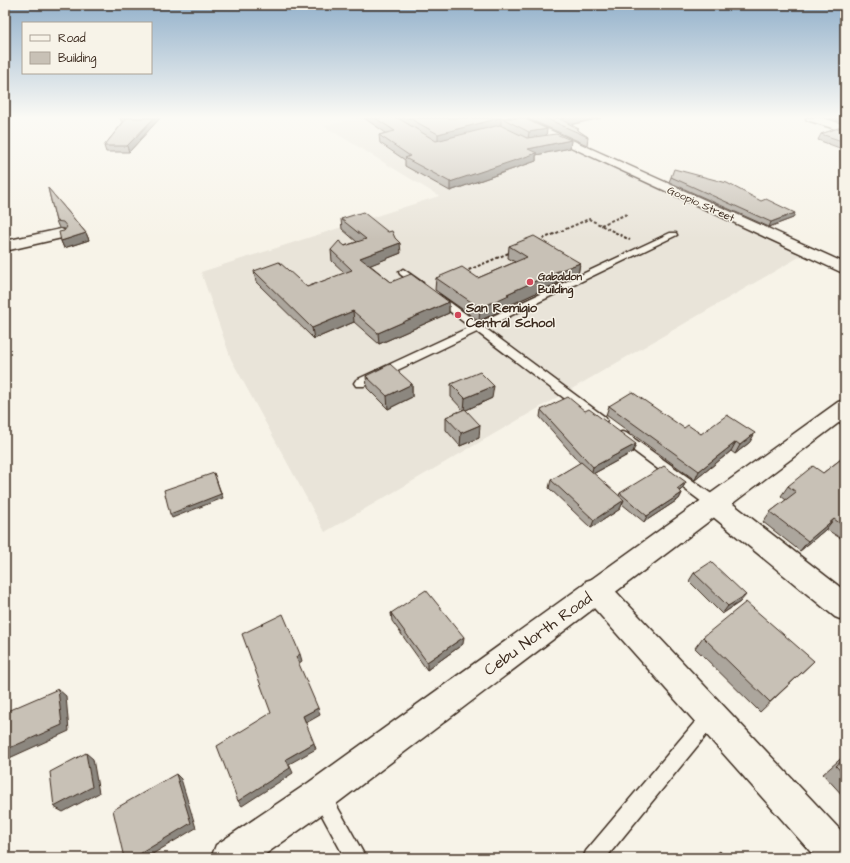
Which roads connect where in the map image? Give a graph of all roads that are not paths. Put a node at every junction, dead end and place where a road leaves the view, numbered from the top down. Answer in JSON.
{"nodes":[{"id":1,"x":594,"y":158,"type":"edge"},
{"id":2,"x":61,"y":234,"type":"edge"},
{"id":3,"x":673,"y":235,"type":"dead end"},
{"id":4,"x":5,"y":246,"type":"edge"},
{"id":5,"x":845,"y":269,"type":"edge"},
{"id":6,"x":403,"y":272,"type":"dead end"},
{"id":7,"x":477,"y":328,"type":"junction"},
{"id":8,"x":360,"y":383,"type":"dead end"},
{"id":9,"x":845,"y":407,"type":"edge"},
{"id":10,"x":715,"y":504,"type":"junction"},
{"id":11,"x":596,"y":590,"type":"junction"},
{"id":12,"x":845,"y":608,"type":"edge"},
{"id":13,"x":712,"y":715,"type":"junction"},
{"id":14,"x":320,"y":795,"type":"junction"},
{"id":15,"x":229,"y":858,"type":"edge"},
{"id":16,"x":356,"y":858,"type":"edge"},
{"id":17,"x":593,"y":858,"type":"edge"},
{"id":18,"x":841,"y":858,"type":"edge"}],
"edges":[{"from":1,"to":5,"type":"main road","name":"Goopio Street"},
{"from":2,"to":4,"type":"main road"},
{"from":3,"to":7,"type":"lane"},
{"from":6,"to":7,"type":"lane"},
{"from":7,"to":8,"type":"lane"},
{"from":7,"to":10,"type":"lane"},
{"from":9,"to":10,"type":"main road","name":"Cebu North Road"},
{"from":10,"to":11,"type":"main road","name":"Cebu North Road"},
{"from":10,"to":12,"type":"main road"},
{"from":11,"to":13,"type":"main road"},
{"from":11,"to":14,"type":"main road","name":"Cebu North Road"},
{"from":13,"to":17,"type":"lane"},
{"from":13,"to":18,"type":"main road"},
{"from":14,"to":15,"type":"main road","name":"Cebu North Road"},
{"from":14,"to":16,"type":"lane"}]}
